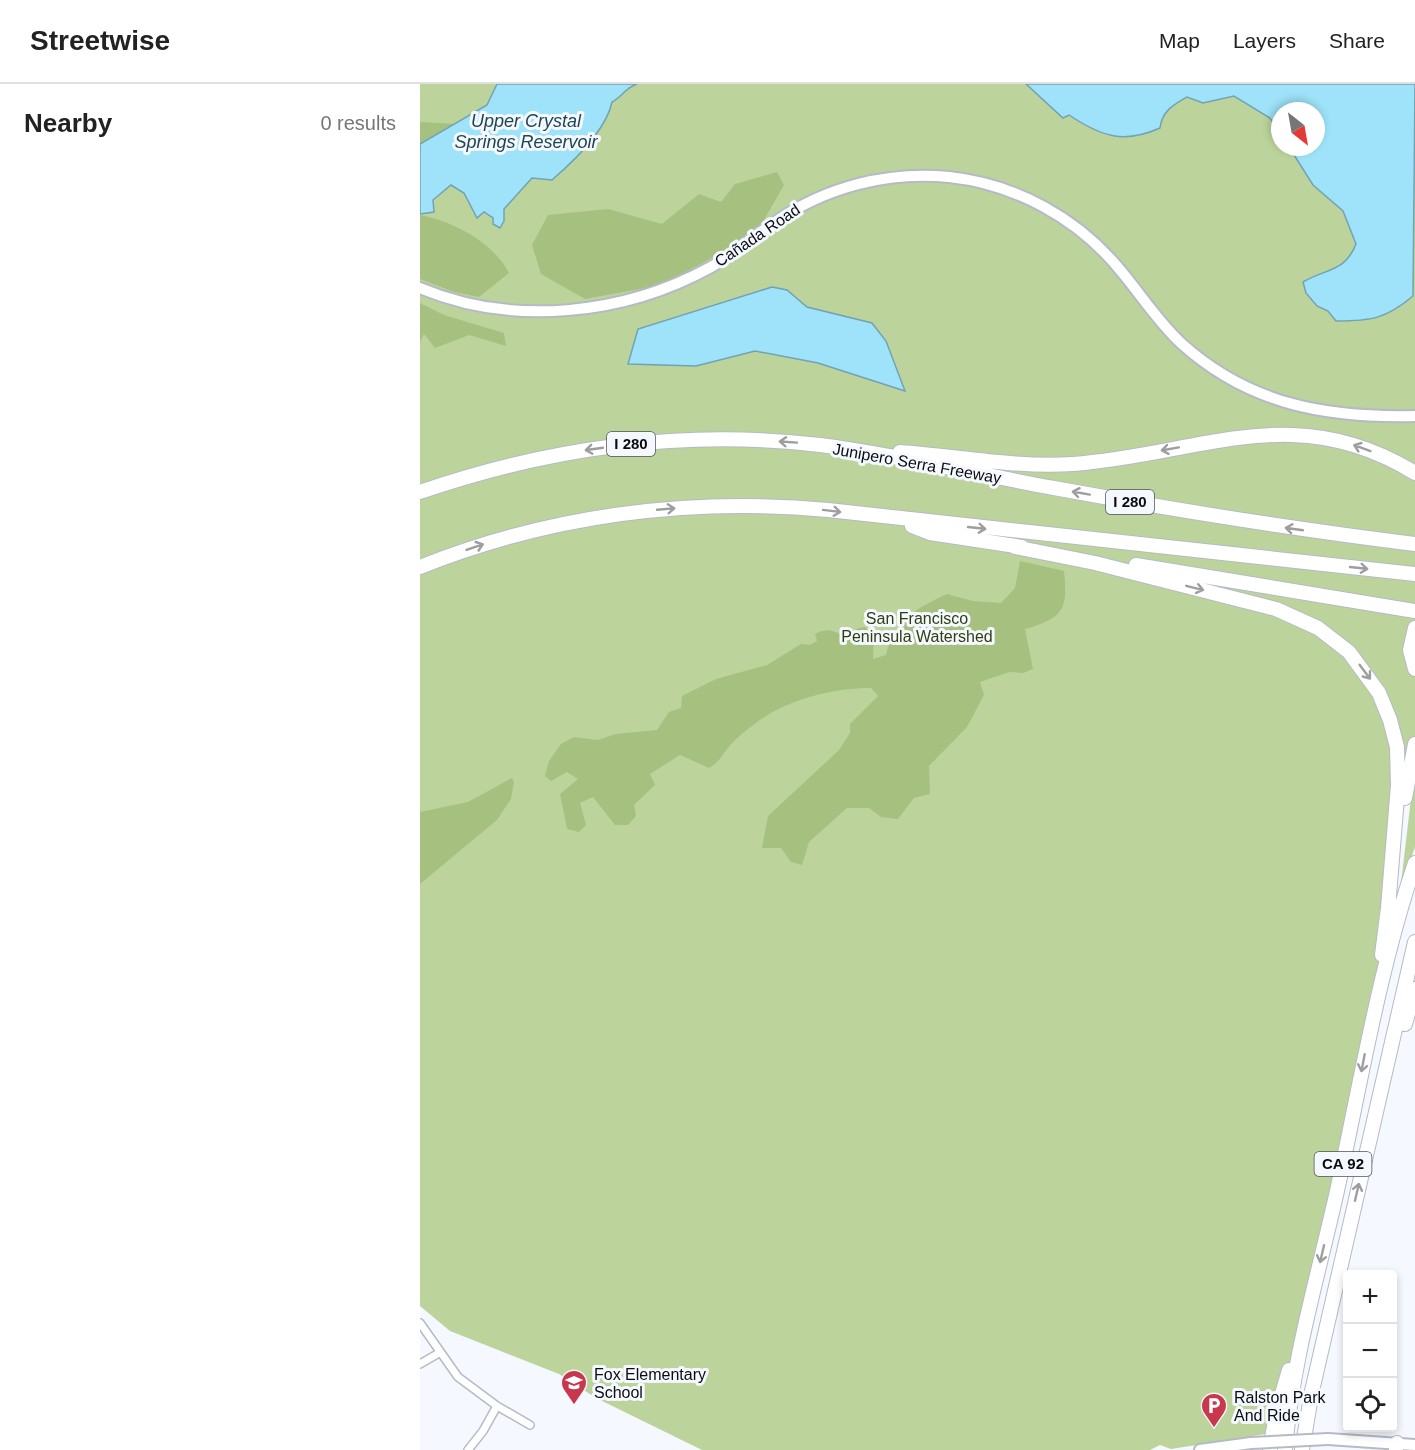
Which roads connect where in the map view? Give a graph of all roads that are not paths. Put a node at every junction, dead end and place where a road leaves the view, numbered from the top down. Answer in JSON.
{"nodes":[{"id":1,"x":420,"y":288,"type":"edge"},
{"id":2,"x":1415,"y":416,"type":"edge"},
{"id":3,"x":846,"y":449,"type":"junction"},
{"id":4,"x":1415,"y":473,"type":"edge"},
{"id":5,"x":420,"y":492,"type":"edge"},
{"id":6,"x":898,"y":520,"type":"junction"},
{"id":7,"x":1334,"y":534,"type":"junction"},
{"id":8,"x":1415,"y":534,"type":"edge"},
{"id":9,"x":1415,"y":544,"type":"edge"},
{"id":10,"x":1015,"y":547,"type":"junction"},
{"id":11,"x":420,"y":567,"type":"edge"},
{"id":12,"x":1415,"y":574,"type":"edge"},
{"id":13,"x":1409,"y":610,"type":"edge"},
{"id":14,"x":1415,"y":628,"type":"edge"},
{"id":15,"x":1415,"y":669,"type":"edge"},
{"id":16,"x":1415,"y":744,"type":"edge"},
{"id":17,"x":1415,"y":863,"type":"edge"},
{"id":18,"x":1388,"y":908,"type":"junction"},
{"id":19,"x":1415,"y":942,"type":"edge"},
{"id":20,"x":1415,"y":989,"type":"edge"},
{"id":21,"x":1374,"y":1006,"type":"junction"},
{"id":22,"x":1373,"y":1126,"type":"junction"},
{"id":23,"x":1306,"y":1320,"type":"junction"},
{"id":24,"x":420,"y":1323,"type":"edge"},
{"id":25,"x":1321,"y":1351,"type":"junction"},
{"id":26,"x":439,"y":1353,"type":"junction"},
{"id":27,"x":420,"y":1364,"type":"edge"},
{"id":28,"x":497,"y":1406,"type":"junction"},
{"id":29,"x":530,"y":1425,"type":"dead end"},
{"id":30,"x":1404,"y":1446,"type":"edge"},
{"id":31,"x":468,"y":1450,"type":"edge"},
{"id":32,"x":1200,"y":1450,"type":"edge"},
{"id":33,"x":1270,"y":1450,"type":"edge"},
{"id":34,"x":1285,"y":1450,"type":"edge"},
{"id":35,"x":1302,"y":1450,"type":"edge"},
{"id":36,"x":1311,"y":1450,"type":"edge"}],
"edges":[{"from":1,"to":2,"type":"main road","name":"Cañada Road"},
{"from":4,"to":3,"type":"highway","one_way":true},
{"from":3,"to":5,"type":"highway","name":"Junipero Serra Freeway","number":"I 280","one_way":true},
{"from":7,"to":3,"type":"highway","name":"Junipero Serra Freeway","number":"I 280","one_way":true},
{"from":6,"to":10,"type":"highway"},
{"from":11,"to":6,"type":"highway","one_way":true},
{"from":6,"to":12,"type":"highway","one_way":true},
{"from":7,"to":8,"type":"highway"},
{"from":7,"to":9,"type":"highway","name":"Junipero Serra Freeway","number":"I 280"},
{"from":10,"to":13,"type":"highway"},
{"from":10,"to":18,"type":"highway","one_way":true},
{"from":14,"to":15,"type":"highway"},
{"from":16,"to":18,"type":"highway"},
{"from":17,"to":21,"type":"highway","number":"CA 92"},
{"from":18,"to":21,"type":"highway"},
{"from":19,"to":22,"type":"highway","number":"CA 92"},
{"from":20,"to":22,"type":"highway"},
{"from":21,"to":23,"type":"highway","number":"CA 92","one_way":true},
{"from":25,"to":22,"type":"highway","number":"CA 92","one_way":true},
{"from":23,"to":33,"type":"highway"},
{"from":23,"to":34,"type":"highway","number":"CA 92"},
{"from":24,"to":26,"type":"street"},
{"from":25,"to":35,"type":"highway","number":"CA 92"},
{"from":25,"to":36,"type":"highway"},
{"from":26,"to":27,"type":"street"},
{"from":26,"to":28,"type":"street"},
{"from":28,"to":29,"type":"street"},
{"from":28,"to":31,"type":"street"},
{"from":30,"to":32,"type":"main road","bridge":true}]}
